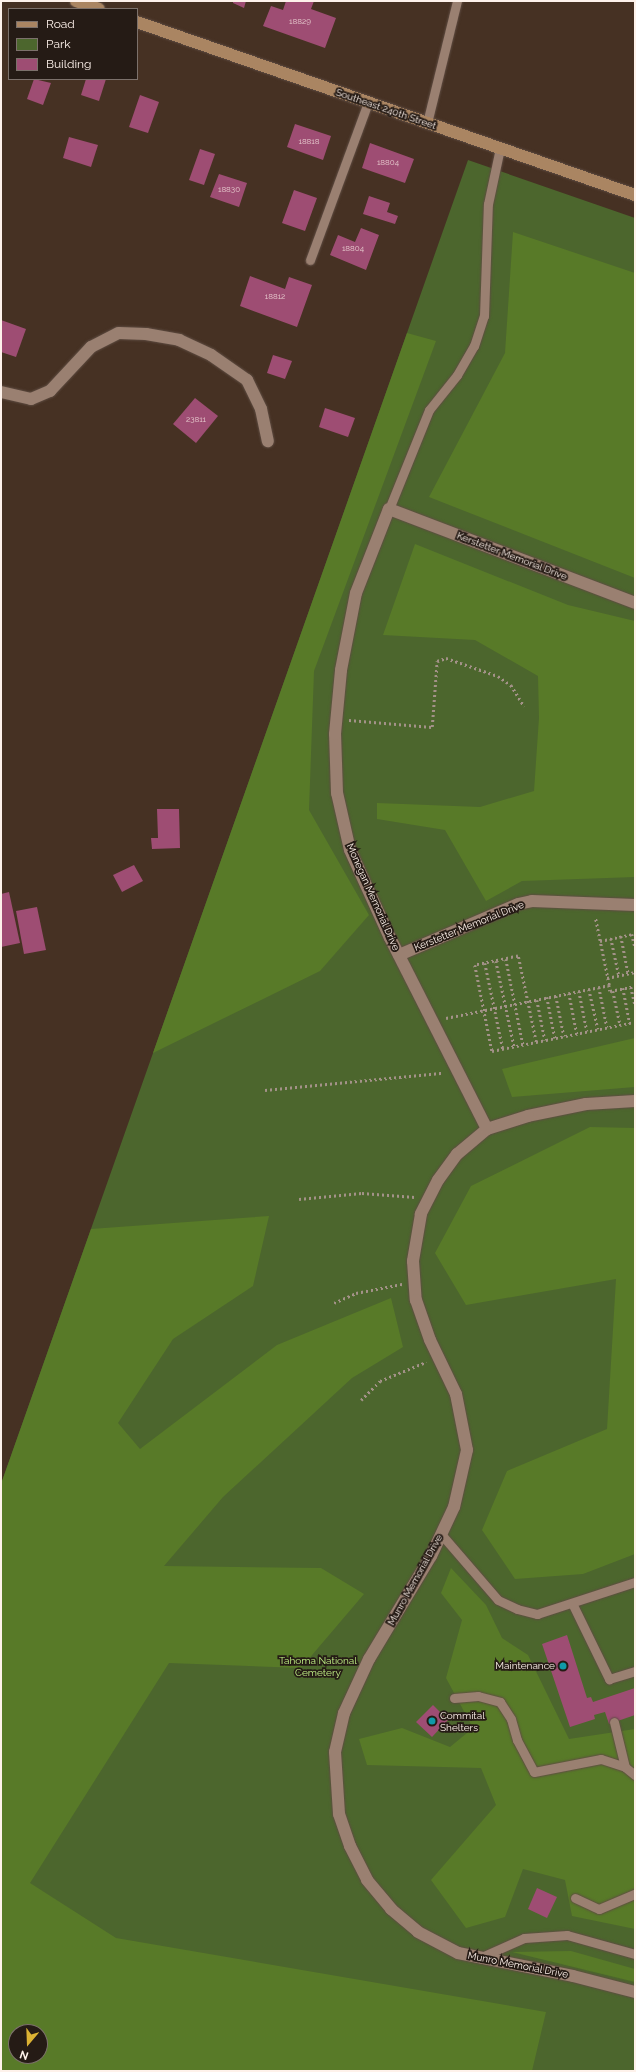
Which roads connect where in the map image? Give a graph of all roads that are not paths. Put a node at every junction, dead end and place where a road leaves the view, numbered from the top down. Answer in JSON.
{"nodes":[{"id":1,"x":76,"y":1,"type":"edge"},
{"id":2,"x":457,"y":1,"type":"edge"},
{"id":3,"x":96,"y":8,"type":"edge"},
{"id":4,"x":138,"y":22,"type":"edge"},
{"id":5,"x":368,"y":102,"type":"junction"},
{"id":6,"x":427,"y":123,"type":"junction"},
{"id":7,"x":500,"y":148,"type":"junction"},
{"id":8,"x":635,"y":195,"type":"edge"},
{"id":9,"x":310,"y":260,"type":"dead end"},
{"id":10,"x":1,"y":392,"type":"edge"},
{"id":11,"x":268,"y":441,"type":"dead end"},
{"id":12,"x":389,"y":509,"type":"junction"},
{"id":13,"x":635,"y":602,"type":"edge"},
{"id":14,"x":635,"y":905,"type":"edge"},
{"id":15,"x":399,"y":955,"type":"junction"},
{"id":16,"x":635,"y":1101,"type":"edge"},
{"id":17,"x":487,"y":1129,"type":"junction"},
{"id":18,"x":441,"y":1534,"type":"junction"},
{"id":19,"x":635,"y":1582,"type":"edge"},
{"id":20,"x":572,"y":1603,"type":"junction"},
{"id":21,"x":635,"y":1671,"type":"edge"},
{"id":22,"x":454,"y":1698,"type":"dead end"},
{"id":23,"x":614,"y":1722,"type":"dead end"},
{"id":24,"x":626,"y":1767,"type":"junction"},
{"id":25,"x":635,"y":1775,"type":"edge"},
{"id":26,"x":635,"y":1894,"type":"edge"},
{"id":27,"x":575,"y":1898,"type":"dead end"},
{"id":28,"x":635,"y":1954,"type":"edge"},
{"id":29,"x":479,"y":1958,"type":"junction"},
{"id":30,"x":635,"y":1992,"type":"edge"}],
"edges":[{"from":1,"to":3,"type":"main road"},
{"from":2,"to":6,"type":"lane"},
{"from":4,"to":5,"type":"main road","name":"Southeast 240th Street"},
{"from":5,"to":6,"type":"main road","name":"Southeast 240th Street"},
{"from":5,"to":9,"type":"lane"},
{"from":6,"to":7,"type":"main road","name":"Southeast 240th Street"},
{"from":7,"to":8,"type":"main road","name":"Southeast 240th Street"},
{"from":7,"to":12,"type":"lane"},
{"from":10,"to":11,"type":"street"},
{"from":12,"to":13,"type":"street","name":"Kerstetter Memorial Drive"},
{"from":12,"to":15,"type":"street","name":"Monegan Memorial Drive"},
{"from":14,"to":15,"type":"street","name":"Kerstetter Memorial Drive"},
{"from":15,"to":17,"type":"street","name":"Monegan Memorial Drive"},
{"from":16,"to":17,"type":"street","name":"Munro Memorial Drive"},
{"from":17,"to":18,"type":"street","name":"Munro Memorial Drive"},
{"from":18,"to":20,"type":"lane"},
{"from":18,"to":29,"type":"street","name":"Munro Memorial Drive"},
{"from":19,"to":20,"type":"lane"},
{"from":20,"to":21,"type":"lane"},
{"from":22,"to":24,"type":"lane"},
{"from":23,"to":24,"type":"lane"},
{"from":24,"to":25,"type":"lane"},
{"from":26,"to":27,"type":"lane"},
{"from":28,"to":29,"type":"lane"},
{"from":29,"to":30,"type":"street","name":"Munro Memorial Drive"}]}
